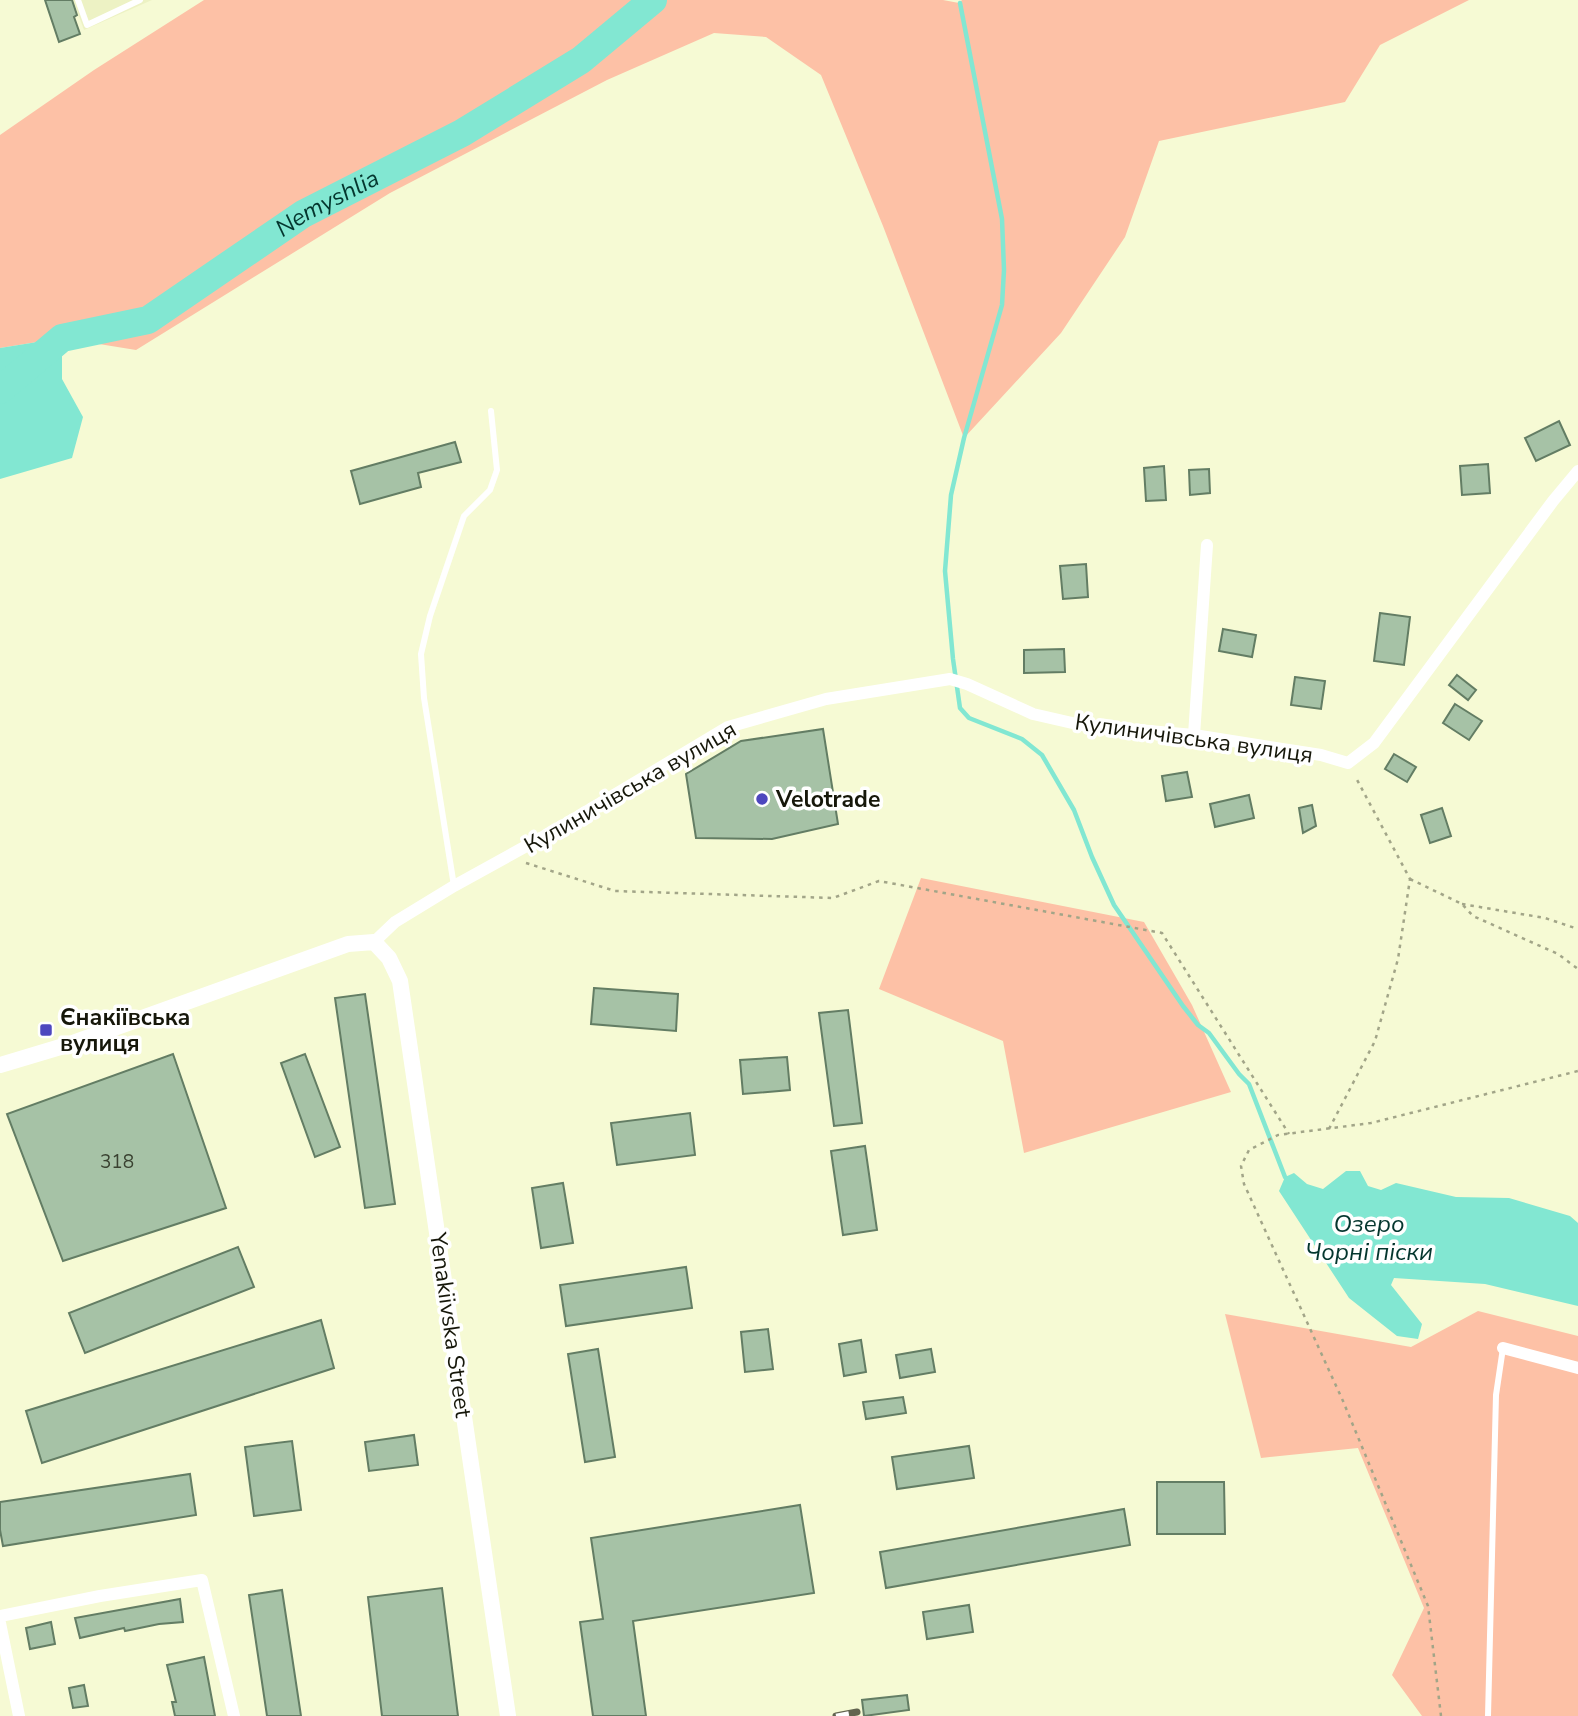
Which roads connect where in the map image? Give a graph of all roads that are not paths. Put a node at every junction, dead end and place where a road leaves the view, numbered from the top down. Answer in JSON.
{"nodes":[{"id":1,"x":78,"y":0,"type":"edge"},
{"id":2,"x":140,"y":0,"type":"edge"},
{"id":3,"x":491,"y":411,"type":"dead end"},
{"id":4,"x":1578,"y":471,"type":"edge"},
{"id":5,"x":1207,"y":545,"type":"dead end"},
{"id":6,"x":1194,"y":735,"type":"junction"},
{"id":7,"x":454,"y":886,"type":"junction"},
{"id":8,"x":374,"y":943,"type":"junction"},
{"id":9,"x":0,"y":1065,"type":"edge"},
{"id":10,"x":1503,"y":1348,"type":"joint"},
{"id":11,"x":1578,"y":1368,"type":"edge"},
{"id":12,"x":0,"y":1616,"type":"edge"},
{"id":13,"x":0,"y":1623,"type":"edge"},
{"id":14,"x":19,"y":1716,"type":"edge"},
{"id":15,"x":234,"y":1716,"type":"edge"},
{"id":16,"x":508,"y":1716,"type":"edge"},
{"id":17,"x":1488,"y":1716,"type":"edge"}],
"edges":[{"from":1,"to":2,"type":"lane"},
{"from":3,"to":7,"type":"lane"},
{"from":4,"to":6,"type":"street","name":"Кулиничівська вулиця"},
{"from":5,"to":6,"type":"street"},
{"from":6,"to":7,"type":"street","name":"Кулиничівська вулиця"},
{"from":7,"to":8,"type":"street","name":"Кулиничівська вулиця"},
{"from":8,"to":9,"type":"street"},
{"from":8,"to":16,"type":"street","name":"Yenakiivska Street"},
{"from":10,"to":11,"type":"street"},
{"from":10,"to":17,"type":"lane"},
{"from":12,"to":15,"type":"street"},
{"from":13,"to":14,"type":"street"}]}
